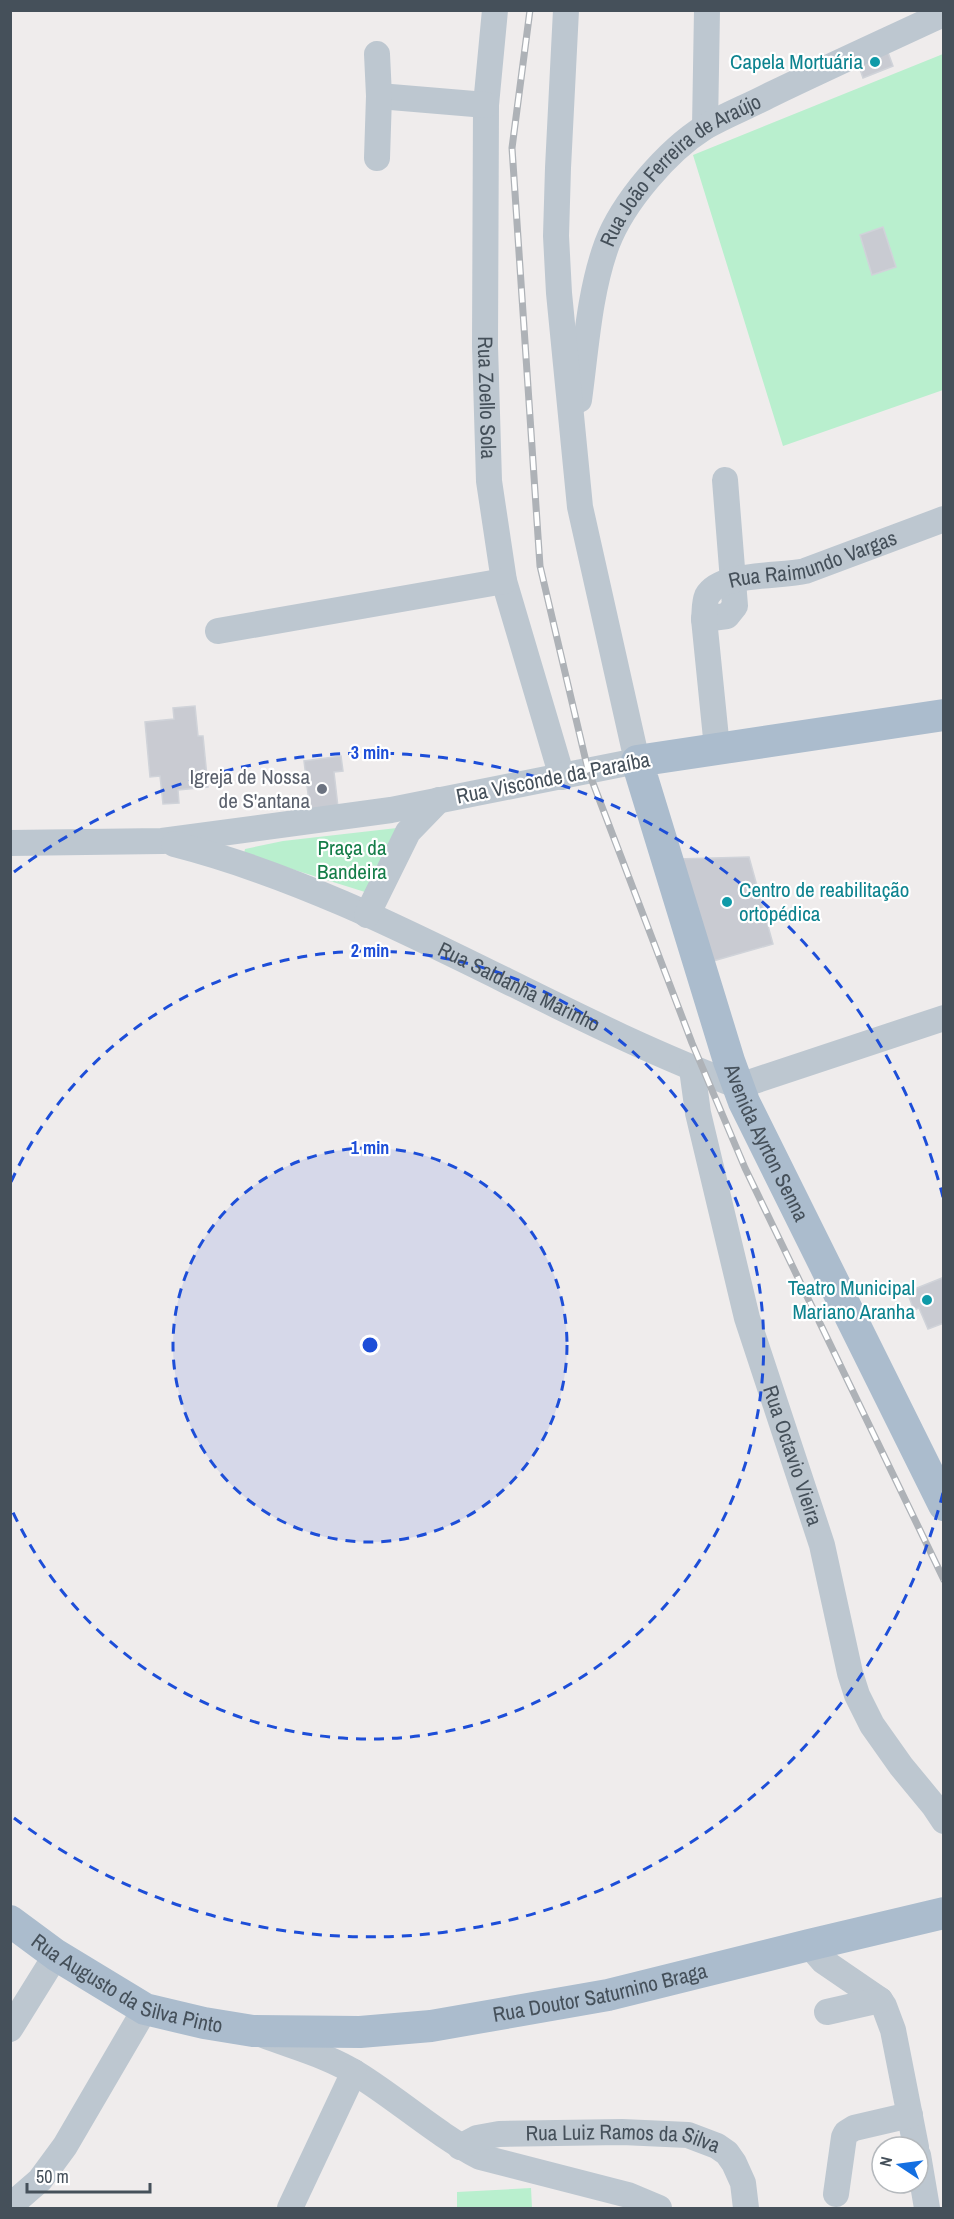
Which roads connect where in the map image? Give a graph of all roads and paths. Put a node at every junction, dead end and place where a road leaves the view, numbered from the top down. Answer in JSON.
{"nodes":[{"id":1,"x":495,"y":10,"type":"edge"},
{"id":2,"x":566,"y":10,"type":"edge"},
{"id":3,"x":707,"y":10,"type":"edge"},
{"id":4,"x":940,"y":18,"type":"edge"},
{"id":5,"x":377,"y":54,"type":"dead end"},
{"id":6,"x":379,"y":96,"type":"junction"},
{"id":7,"x":486,"y":105,"type":"junction"},
{"id":8,"x":705,"y":127,"type":"junction"},
{"id":9,"x":376,"y":158,"type":"dead end"},
{"id":10,"x":573,"y":441,"type":"junction"},
{"id":11,"x":725,"y":480,"type":"dead end"},
{"id":12,"x":944,"y":519,"type":"edge"},
{"id":13,"x":734,"y":579,"type":"junction"},
{"id":14,"x":504,"y":581,"type":"junction"},
{"id":15,"x":218,"y":631,"type":"dead end"},
{"id":16,"x":944,"y":715,"type":"edge"},
{"id":17,"x":717,"y":748,"type":"junction"},
{"id":18,"x":637,"y":761,"type":"junction"},
{"id":19,"x":562,"y":777,"type":"junction"},
{"id":20,"x":439,"y":800,"type":"junction"},
{"id":21,"x":391,"y":810,"type":"junction"},
{"id":22,"x":408,"y":832,"type":"junction"},
{"id":23,"x":162,"y":841,"type":"junction"},
{"id":24,"x":10,"y":843,"type":"edge"},
{"id":25,"x":367,"y":915,"type":"junction"},
{"id":26,"x":944,"y":1018,"type":"edge"},
{"id":27,"x":692,"y":1069,"type":"junction"},
{"id":28,"x":739,"y":1086,"type":"junction"},
{"id":29,"x":944,"y":1505,"type":"edge"},
{"id":30,"x":944,"y":1821,"type":"edge"},
{"id":31,"x":944,"y":1913,"type":"edge"},
{"id":32,"x":10,"y":1921,"type":"edge"},
{"id":33,"x":809,"y":1945,"type":"junction"},
{"id":34,"x":56,"y":1955,"type":"junction"},
{"id":35,"x":879,"y":2000,"type":"junction"},
{"id":36,"x":146,"y":2009,"type":"junction"},
{"id":37,"x":826,"y":2012,"type":"dead end"},
{"id":38,"x":10,"y":2029,"type":"edge"},
{"id":39,"x":253,"y":2031,"type":"junction"},
{"id":40,"x":354,"y":2072,"type":"junction"},
{"id":41,"x":910,"y":2115,"type":"junction"},
{"id":42,"x":914,"y":2135,"type":"edge"},
{"id":43,"x":460,"y":2147,"type":"junction"},
{"id":44,"x":836,"y":2194,"type":"dead end"},
{"id":45,"x":10,"y":2206,"type":"edge"},
{"id":46,"x":290,"y":2208,"type":"edge"},
{"id":47,"x":659,"y":2208,"type":"edge"},
{"id":48,"x":746,"y":2208,"type":"edge"}],
"edges":[{"from":1,"to":7,"type":"street","name":"Rua Zoello Sola"},
{"from":2,"to":10,"type":"street"},
{"from":3,"to":8,"type":"street"},
{"from":4,"to":8,"type":"street","name":"Rua João Ferreira de Araújo"},
{"from":5,"to":6,"type":"street"},
{"from":6,"to":7,"type":"street"},
{"from":6,"to":9,"type":"street"},
{"from":7,"to":14,"type":"street","name":"Rua Zoello Sola"},
{"from":8,"to":10,"type":"street","name":"Rua João Ferreira de Araújo"},
{"from":10,"to":18,"type":"street"},
{"from":11,"to":13,"type":"street"},
{"from":12,"to":13,"type":"street","name":"Rua Raimundo Vargas"},
{"from":13,"to":17,"type":"street"},
{"from":14,"to":15,"type":"street"},
{"from":14,"to":19,"type":"street","name":"Rua Zoello Sola"},
{"from":16,"to":17,"type":"main road","name":"Rua Visconde da Paraíba"},
{"from":17,"to":18,"type":"main road","name":"Rua Visconde da Paraíba"},
{"from":18,"to":19,"type":"street","name":"Rua Visconde da Paraíba"},
{"from":18,"to":28,"type":"main road","name":"Avenida Ayrton Senna"},
{"from":19,"to":20,"type":"street","name":"Rua Visconde da Paraíba"},
{"from":20,"to":21,"type":"street","name":"Rua Visconde da Paraíba"},
{"from":20,"to":22,"type":"street"},
{"from":21,"to":22,"type":"street"},
{"from":21,"to":23,"type":"street","name":"Rua Visconde da Paraíba"},
{"from":22,"to":25,"type":"street"},
{"from":23,"to":24,"type":"street"},
{"from":23,"to":25,"type":"street","name":"Rua Saldanha Marinho"},
{"from":25,"to":27,"type":"street","name":"Rua Saldanha Marinho"},
{"from":26,"to":28,"type":"street"},
{"from":27,"to":28,"type":"street","name":"Rua Saldanha Marinho"},
{"from":27,"to":30,"type":"street","name":"Rua Octavio Vieira"},
{"from":28,"to":29,"type":"main road","name":"Avenida Ayrton Senna"},
{"from":31,"to":33,"type":"main road","name":"Rua Doutor Saturnino Braga"},
{"from":32,"to":34,"type":"main road","name":"Rua Augusto da Silva Pinto"},
{"from":33,"to":35,"type":"street"},
{"from":33,"to":39,"type":"main road","name":"Rua Doutor Saturnino Braga"},
{"from":34,"to":36,"type":"main road","name":"Rua Augusto da Silva Pinto"},
{"from":34,"to":38,"type":"street"},
{"from":35,"to":37,"type":"street"},
{"from":35,"to":41,"type":"street"},
{"from":36,"to":39,"type":"main road","name":"Rua Augusto da Silva Pinto"},
{"from":36,"to":45,"type":"street"},
{"from":39,"to":40,"type":"street","name":"Rua Luiz Ramos da Silva"},
{"from":40,"to":43,"type":"street","name":"Rua Luiz Ramos da Silva"},
{"from":40,"to":46,"type":"street"},
{"from":41,"to":42,"type":"street"},
{"from":41,"to":44,"type":"street"},
{"from":43,"to":47,"type":"street","name":"Rua Luiz Ramos da Silva"},
{"from":43,"to":48,"type":"street","name":"Rua Luiz Ramos da Silva"}]}
